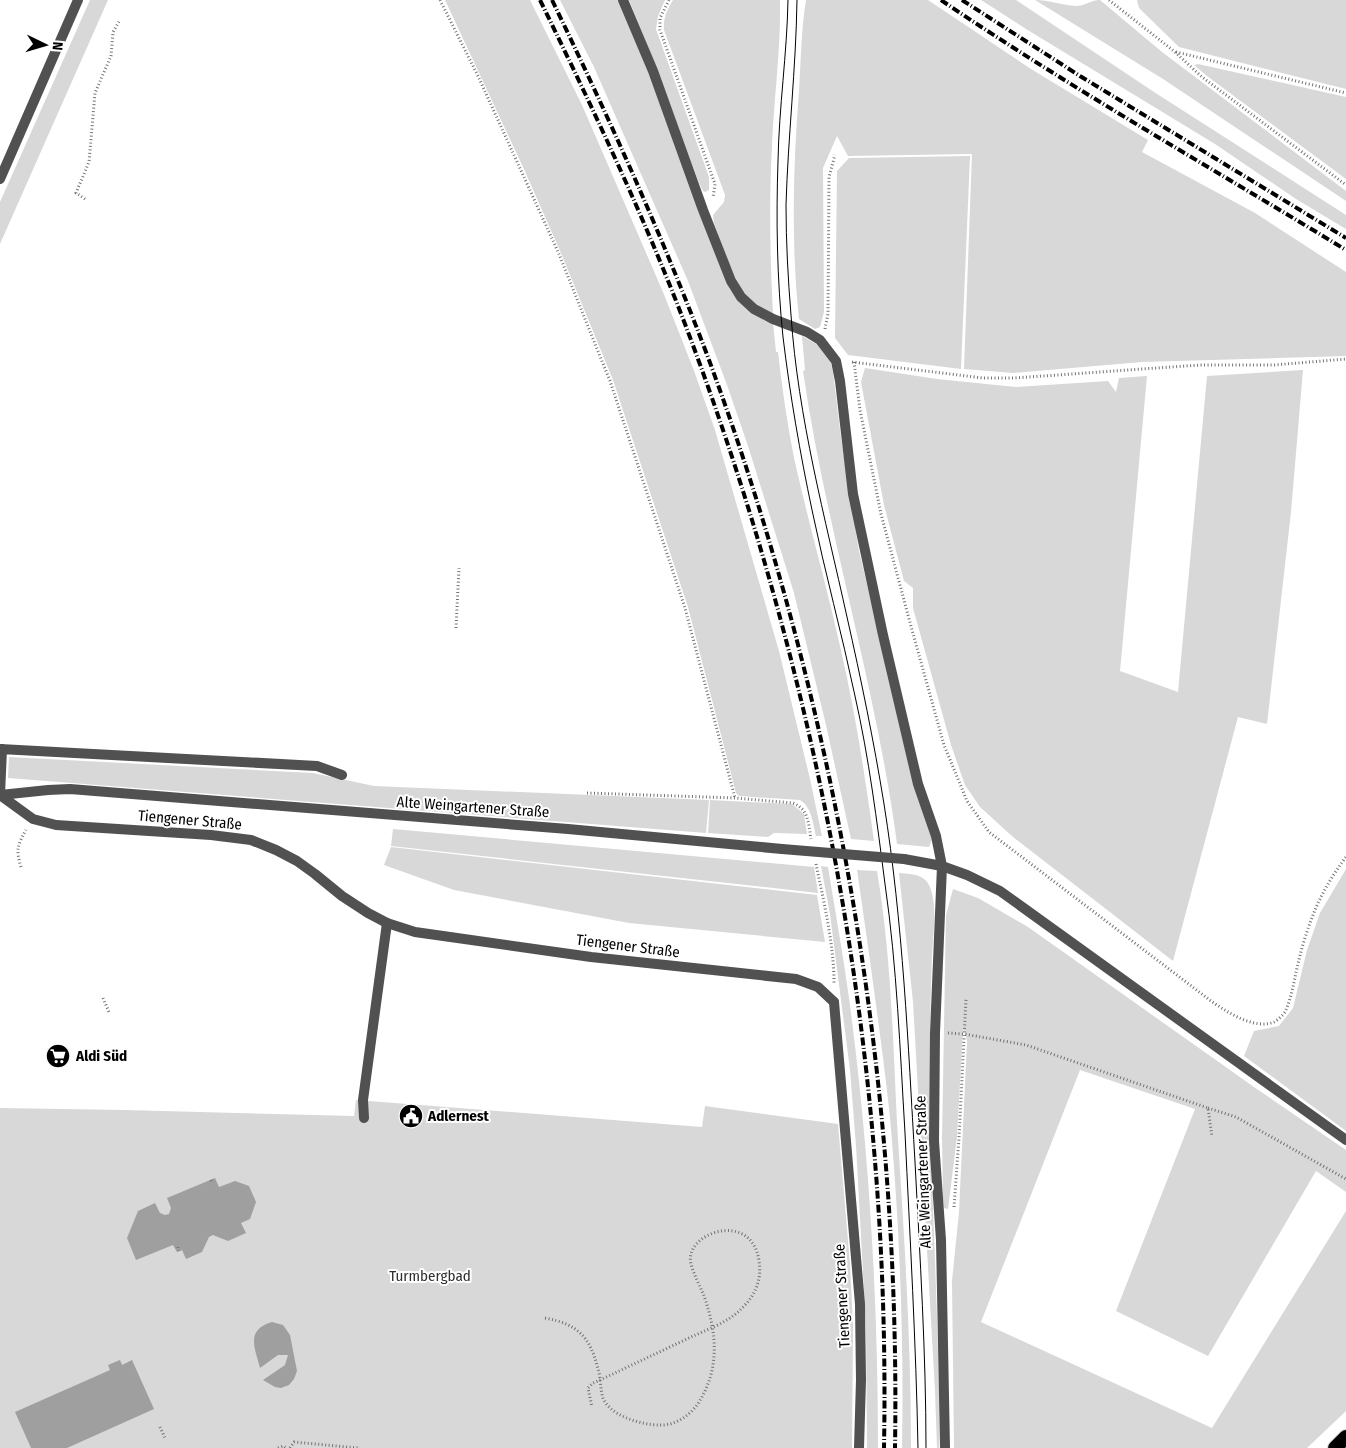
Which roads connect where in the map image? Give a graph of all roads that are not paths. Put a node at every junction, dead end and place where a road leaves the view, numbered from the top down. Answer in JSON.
{"nodes":[{"id":1,"x":78,"y":0,"type":"edge"},
{"id":2,"x":623,"y":0,"type":"edge"},
{"id":3,"x":0,"y":179,"type":"edge"},
{"id":4,"x":1,"y":749,"type":"edge"},
{"id":5,"x":342,"y":776,"type":"dead end"},
{"id":6,"x":0,"y":795,"type":"edge"},
{"id":7,"x":942,"y":866,"type":"junction"},
{"id":8,"x":387,"y":923,"type":"junction"},
{"id":9,"x":364,"y":1118,"type":"dead end"},
{"id":10,"x":1346,"y":1140,"type":"edge"},
{"id":11,"x":1346,"y":1438,"type":"edge"},
{"id":12,"x":859,"y":1448,"type":"edge"},
{"id":13,"x":945,"y":1448,"type":"edge"},
{"id":14,"x":1335,"y":1448,"type":"edge"}],
"edges":[{"from":1,"to":3,"type":"street"},
{"from":2,"to":7,"type":"street"},
{"from":4,"to":5,"type":"street"},
{"from":4,"to":6,"type":"street"},
{"from":6,"to":7,"type":"street","name":"Alte Weingartener Straße","bridge":true},
{"from":6,"to":8,"type":"street","name":"Tiengener Straße"},
{"from":7,"to":10,"type":"street","name":"Alte Weingartener Straße"},
{"from":7,"to":13,"type":"street","name":"Alte Weingartener Straße"},
{"from":8,"to":9,"type":"street"},
{"from":8,"to":12,"type":"street","name":"Tiengener Straße"},
{"from":11,"to":14,"type":"highway"}]}
